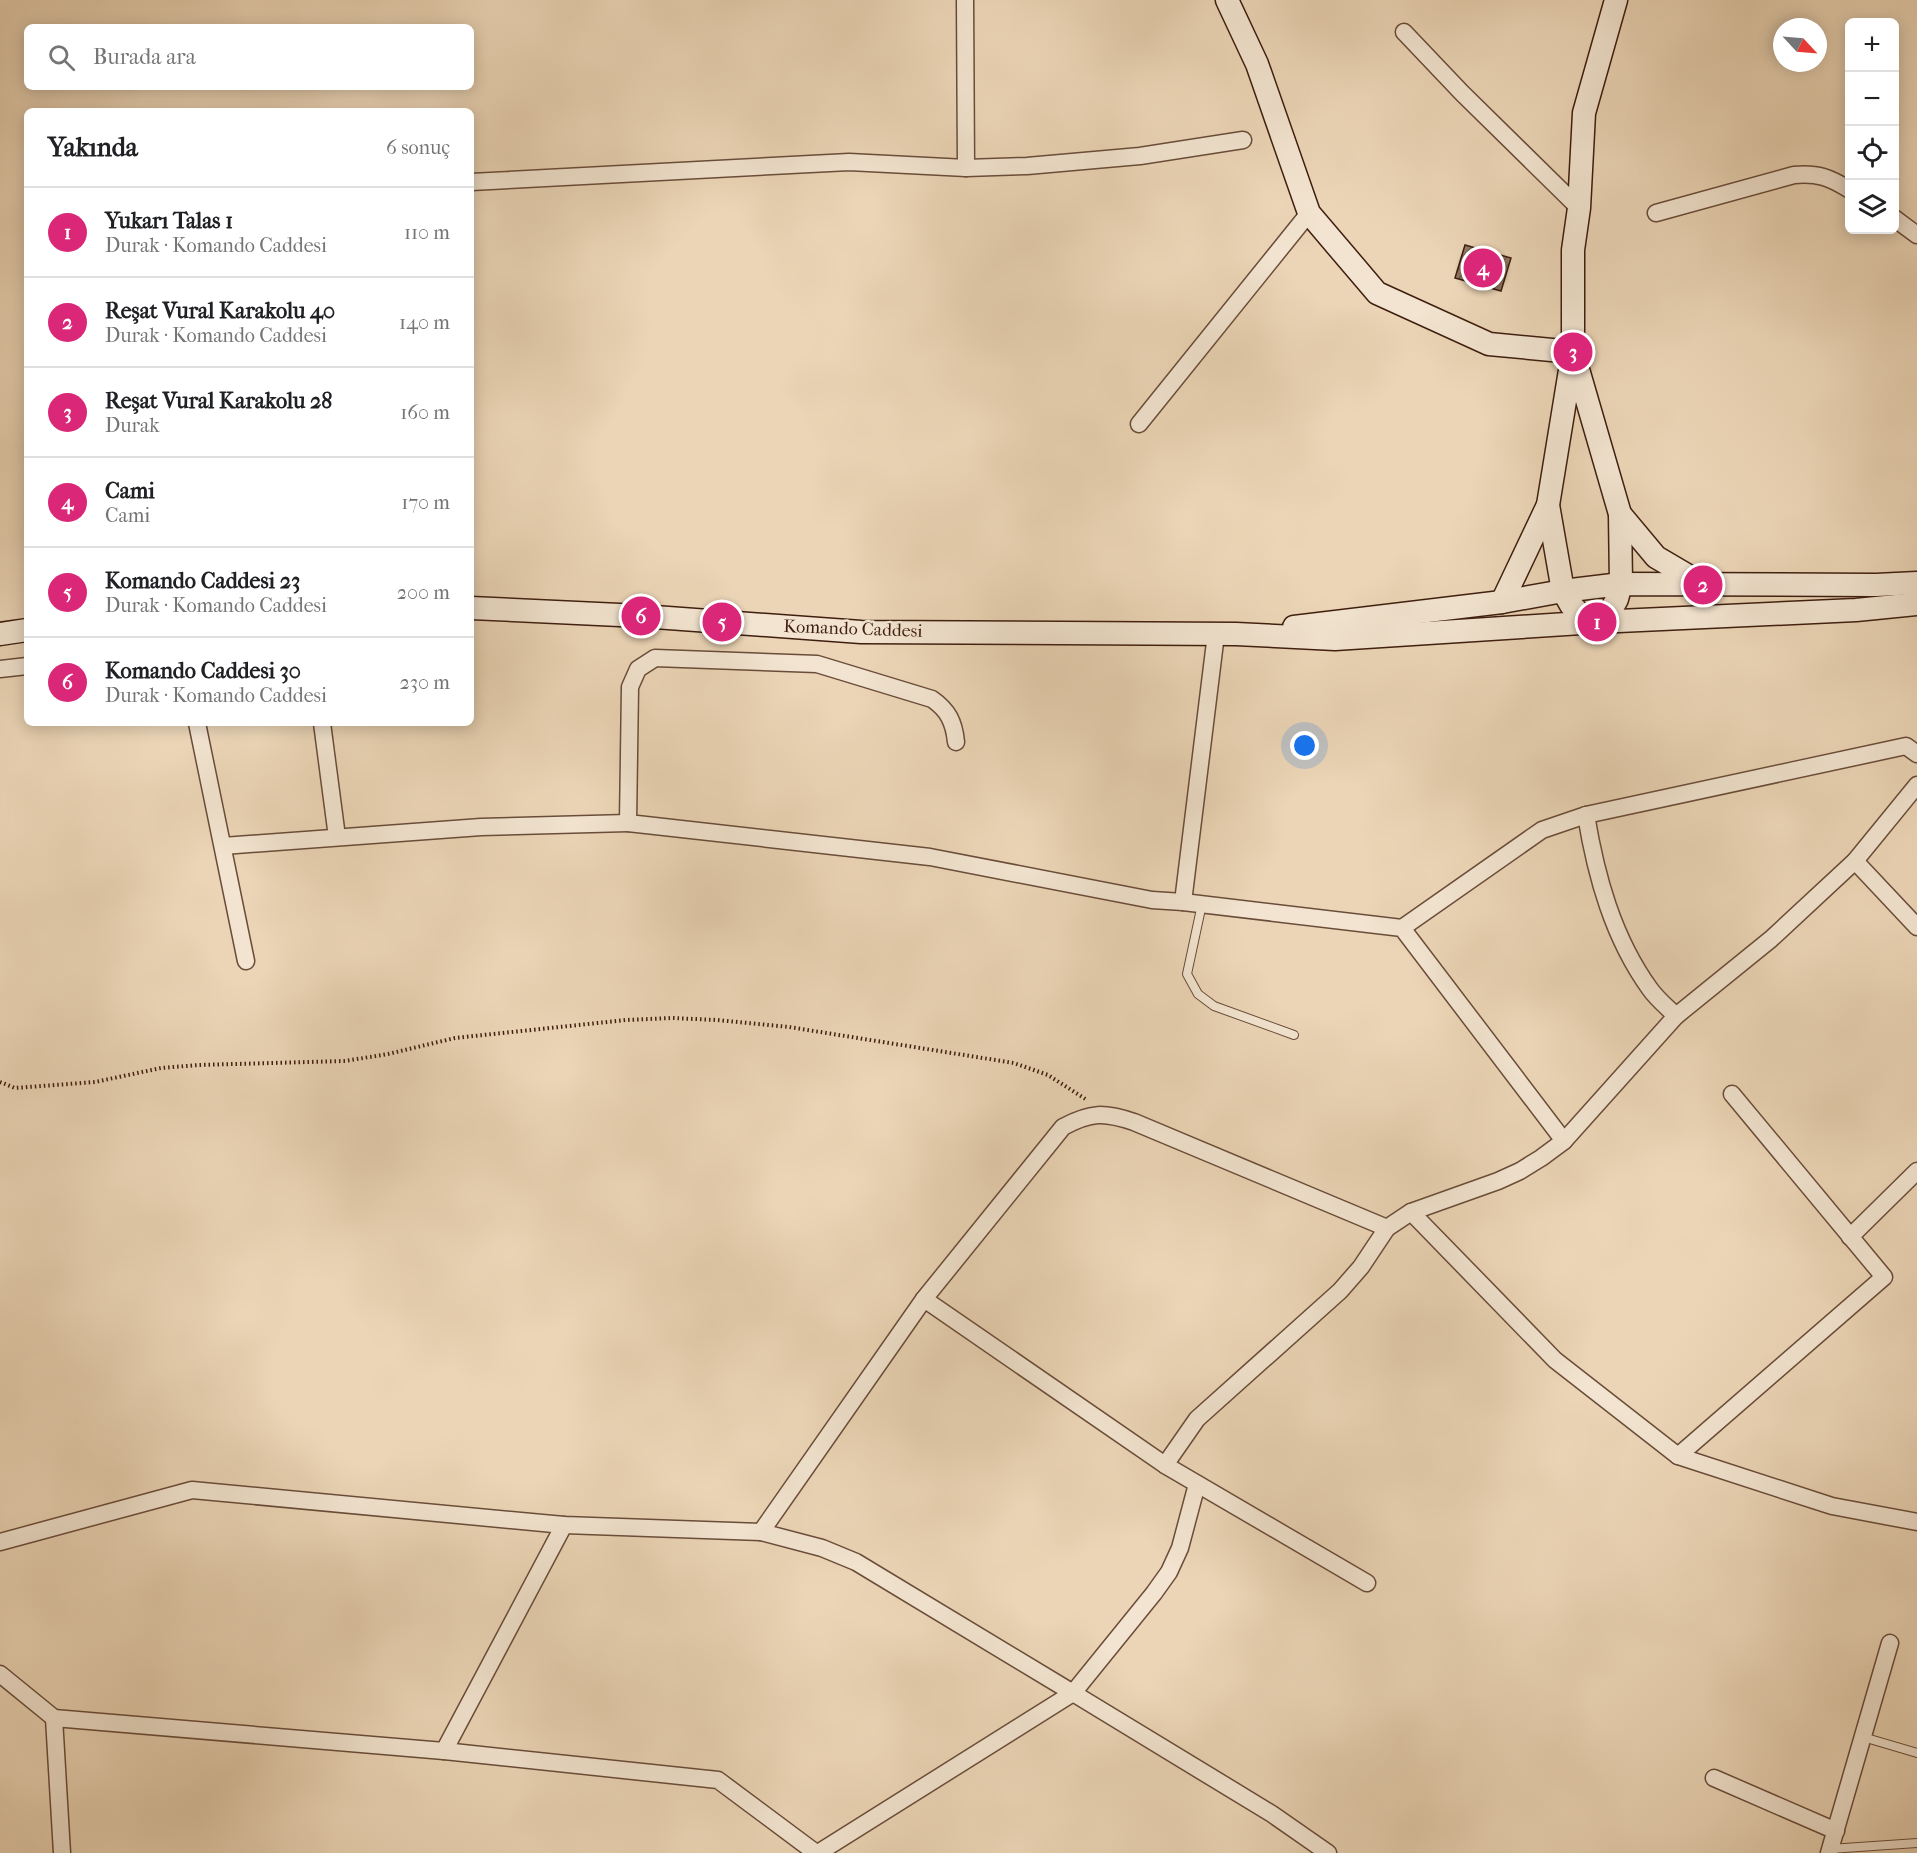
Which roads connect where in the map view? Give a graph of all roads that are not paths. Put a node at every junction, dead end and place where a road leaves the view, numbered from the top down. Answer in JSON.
{"nodes":[{"id":1,"x":965,"y":0,"type":"edge"},
{"id":2,"x":1227,"y":0,"type":"edge"},
{"id":3,"x":1616,"y":0,"type":"edge"},
{"id":4,"x":1404,"y":32,"type":"dead end"},
{"id":5,"x":1243,"y":140,"type":"dead end"},
{"id":6,"x":966,"y":168,"type":"junction"},
{"id":7,"x":474,"y":182,"type":"edge"},
{"id":8,"x":1845,"y":187,"type":"edge"},
{"id":9,"x":1579,"y":208,"type":"junction"},
{"id":10,"x":1309,"y":213,"type":"junction"},
{"id":11,"x":1656,"y":213,"type":"dead end"},
{"id":12,"x":1899,"y":222,"type":"edge"},
{"id":13,"x":1917,"y":235,"type":"edge"},
{"id":14,"x":1573,"y":352,"type":"junction"},
{"id":15,"x":1139,"y":423,"type":"dead end"},
{"id":16,"x":1548,"y":505,"type":"junction"},
{"id":17,"x":1620,"y":514,"type":"junction"},
{"id":18,"x":1917,"y":583,"type":"edge"},
{"id":19,"x":1621,"y":584,"type":"junction"},
{"id":20,"x":1703,"y":585,"type":"junction"},
{"id":21,"x":1563,"y":591,"type":"junction"},
{"id":22,"x":1502,"y":602,"type":"junction"},
{"id":23,"x":1917,"y":604,"type":"edge"},
{"id":24,"x":474,"y":608,"type":"edge"},
{"id":25,"x":1597,"y":622,"type":"junction"},
{"id":26,"x":24,"y":630,"type":"edge"},
{"id":27,"x":0,"y":634,"type":"edge"},
{"id":28,"x":1226,"y":634,"type":"junction"},
{"id":29,"x":24,"y":666,"type":"edge"},
{"id":30,"x":0,"y":669,"type":"edge"},
{"id":31,"x":198,"y":726,"type":"edge"},
{"id":32,"x":322,"y":726,"type":"edge"},
{"id":33,"x":956,"y":742,"type":"dead end"},
{"id":34,"x":1917,"y":754,"type":"edge"},
{"id":35,"x":1917,"y":784,"type":"edge"},
{"id":36,"x":1586,"y":815,"type":"junction"},
{"id":37,"x":628,"y":823,"type":"junction"},
{"id":38,"x":337,"y":837,"type":"junction"},
{"id":39,"x":223,"y":846,"type":"junction"},
{"id":40,"x":1855,"y":861,"type":"junction"},
{"id":41,"x":1183,"y":902,"type":"junction"},
{"id":42,"x":1202,"y":904,"type":"junction"},
{"id":43,"x":1917,"y":927,"type":"edge"},
{"id":44,"x":1402,"y":928,"type":"junction"},
{"id":45,"x":246,"y":961,"type":"dead end"},
{"id":46,"x":1676,"y":1016,"type":"junction"},
{"id":47,"x":1294,"y":1035,"type":"dead end"},
{"id":48,"x":1732,"y":1094,"type":"dead end"},
{"id":49,"x":1564,"y":1141,"type":"junction"},
{"id":50,"x":1917,"y":1171,"type":"edge"},
{"id":51,"x":1411,"y":1212,"type":"junction"},
{"id":52,"x":1387,"y":1228,"type":"junction"},
{"id":53,"x":1850,"y":1237,"type":"junction"},
{"id":54,"x":924,"y":1299,"type":"junction"},
{"id":55,"x":1678,"y":1456,"type":"junction"},
{"id":56,"x":1165,"y":1465,"type":"junction"},
{"id":57,"x":1197,"y":1484,"type":"junction"},
{"id":58,"x":1917,"y":1522,"type":"edge"},
{"id":59,"x":564,"y":1525,"type":"junction"},
{"id":60,"x":761,"y":1532,"type":"junction"},
{"id":61,"x":0,"y":1542,"type":"edge"},
{"id":62,"x":1367,"y":1583,"type":"dead end"},
{"id":63,"x":1890,"y":1643,"type":"dead end"},
{"id":64,"x":0,"y":1674,"type":"edge"},
{"id":65,"x":1073,"y":1693,"type":"junction"},
{"id":66,"x":54,"y":1718,"type":"junction"},
{"id":67,"x":1863,"y":1737,"type":"junction"},
{"id":68,"x":444,"y":1751,"type":"junction"},
{"id":69,"x":1917,"y":1753,"type":"edge"},
{"id":70,"x":1714,"y":1778,"type":"dead end"},
{"id":71,"x":1836,"y":1831,"type":"junction"},
{"id":72,"x":1917,"y":1843,"type":"edge"},
{"id":73,"x":1829,"y":1851,"type":"edge"},
{"id":74,"x":62,"y":1853,"type":"edge"},
{"id":75,"x":817,"y":1853,"type":"edge"},
{"id":76,"x":1328,"y":1853,"type":"edge"}],
"edges":[{"from":1,"to":6,"type":"street"},
{"from":2,"to":10,"type":"street"},
{"from":3,"to":9,"type":"street"},
{"from":4,"to":9,"type":"street"},
{"from":5,"to":6,"type":"street"},
{"from":6,"to":7,"type":"street"},
{"from":8,"to":11,"type":"street"},
{"from":9,"to":14,"type":"street"},
{"from":10,"to":14,"type":"street"},
{"from":10,"to":15,"type":"street"},
{"from":12,"to":13,"type":"street"},
{"from":14,"to":16,"type":"street"},
{"from":14,"to":17,"type":"street"},
{"from":16,"to":21,"type":"street"},
{"from":16,"to":22,"type":"street"},
{"from":17,"to":19,"type":"street"},
{"from":17,"to":20,"type":"street"},
{"from":18,"to":20,"type":"street"},
{"from":19,"to":20,"type":"street"},
{"from":19,"to":21,"type":"street"},
{"from":19,"to":25,"type":"street"},
{"from":21,"to":22,"type":"street"},
{"from":21,"to":25,"type":"street"},
{"from":22,"to":28,"type":"street"},
{"from":23,"to":25,"type":"street"},
{"from":24,"to":28,"type":"street","name":"Komando Caddesi"},
{"from":25,"to":28,"type":"street"},
{"from":26,"to":27,"type":"street"},
{"from":28,"to":41,"type":"street"},
{"from":29,"to":30,"type":"street"},
{"from":31,"to":39,"type":"street"},
{"from":32,"to":38,"type":"street"},
{"from":33,"to":37,"type":"street"},
{"from":34,"to":36,"type":"street"},
{"from":35,"to":40,"type":"street"},
{"from":36,"to":44,"type":"street"},
{"from":36,"to":46,"type":"street"},
{"from":37,"to":38,"type":"street"},
{"from":37,"to":41,"type":"street"},
{"from":38,"to":39,"type":"street"},
{"from":39,"to":45,"type":"street"},
{"from":40,"to":43,"type":"street"},
{"from":40,"to":46,"type":"street"},
{"from":41,"to":42,"type":"street"},
{"from":42,"to":44,"type":"street"},
{"from":42,"to":47,"type":"lane"},
{"from":44,"to":49,"type":"street"},
{"from":46,"to":49,"type":"street"},
{"from":48,"to":53,"type":"street"},
{"from":49,"to":51,"type":"street"},
{"from":50,"to":53,"type":"street"},
{"from":51,"to":52,"type":"street"},
{"from":51,"to":55,"type":"street"},
{"from":52,"to":54,"type":"street"},
{"from":52,"to":56,"type":"street"},
{"from":53,"to":55,"type":"street"},
{"from":54,"to":56,"type":"street"},
{"from":54,"to":60,"type":"street"},
{"from":55,"to":58,"type":"street"},
{"from":56,"to":57,"type":"street"},
{"from":57,"to":62,"type":"street"},
{"from":57,"to":65,"type":"street"},
{"from":59,"to":60,"type":"street"},
{"from":59,"to":61,"type":"street"},
{"from":59,"to":68,"type":"street"},
{"from":60,"to":65,"type":"street"},
{"from":63,"to":67,"type":"street"},
{"from":64,"to":66,"type":"street"},
{"from":65,"to":75,"type":"street"},
{"from":65,"to":76,"type":"street"},
{"from":66,"to":68,"type":"street"},
{"from":66,"to":74,"type":"street"},
{"from":67,"to":69,"type":"lane"},
{"from":67,"to":71,"type":"street"},
{"from":68,"to":75,"type":"street"},
{"from":70,"to":71,"type":"street"},
{"from":71,"to":73,"type":"street"},
{"from":72,"to":73,"type":"lane"}]}
